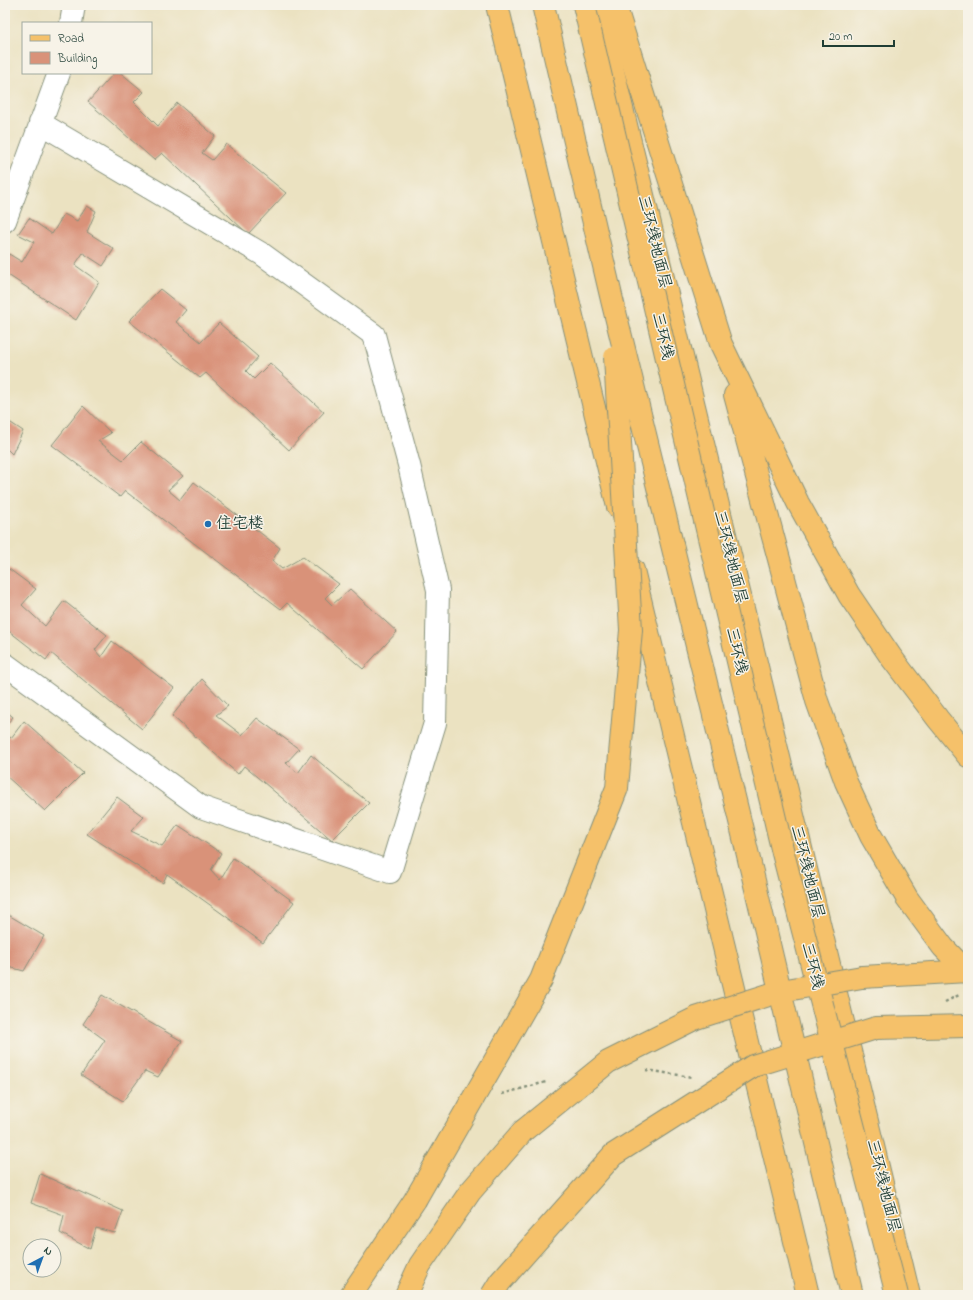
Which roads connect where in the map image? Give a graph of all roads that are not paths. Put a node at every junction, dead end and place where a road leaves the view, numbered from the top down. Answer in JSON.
{"nodes":[{"id":1,"x":74,"y":5,"type":"edge"},
{"id":2,"x":497,"y":5,"type":"edge"},
{"id":3,"x":543,"y":5,"type":"edge"},
{"id":4,"x":584,"y":5,"type":"edge"},
{"id":5,"x":596,"y":5,"type":"edge"},
{"id":6,"x":616,"y":5,"type":"edge"},
{"id":7,"x":71,"y":22,"type":"edge"},
{"id":8,"x":59,"y":74,"type":"edge"},
{"id":9,"x":40,"y":124,"type":"junction"},
{"id":10,"x":5,"y":221,"type":"edge"},
{"id":11,"x":612,"y":300,"type":"junction"},
{"id":12,"x":721,"y":344,"type":"junction"},
{"id":13,"x":5,"y":664,"type":"edge"},
{"id":14,"x":968,"y":756,"type":"edge"},
{"id":15,"x":968,"y":972,"type":"edge"},
{"id":16,"x":968,"y":1026,"type":"edge"},
{"id":17,"x":753,"y":1066,"type":"junction"},
{"id":18,"x":351,"y":1295,"type":"edge"},
{"id":19,"x":406,"y":1295,"type":"edge"},
{"id":20,"x":492,"y":1295,"type":"edge"},
{"id":21,"x":808,"y":1295,"type":"edge"},
{"id":22,"x":852,"y":1295,"type":"edge"},
{"id":23,"x":897,"y":1295,"type":"edge"},
{"id":24,"x":909,"y":1295,"type":"edge"}],
"edges":[{"from":1,"to":7,"type":"street"},
{"from":2,"to":17,"type":"main road"},
{"from":3,"to":11,"type":"main road","bridge":true},
{"from":4,"to":23,"type":"main road","name":"三环线","bridge":true},
{"from":5,"to":24,"type":"main road","name":"三环线地面层"},
{"from":6,"to":12,"type":"main road"},
{"from":8,"to":9,"type":"street"},
{"from":9,"to":10,"type":"street"},
{"from":9,"to":13,"type":"street"},
{"from":11,"to":18,"type":"main road","bridge":true},
{"from":11,"to":22,"type":"main road","bridge":true},
{"from":12,"to":14,"type":"main road"},
{"from":12,"to":15,"type":"main road"},
{"from":15,"to":19,"type":"main road","bridge":true},
{"from":16,"to":17,"type":"main road","bridge":true},
{"from":17,"to":20,"type":"main road","bridge":true},
{"from":17,"to":21,"type":"main road"}]}
